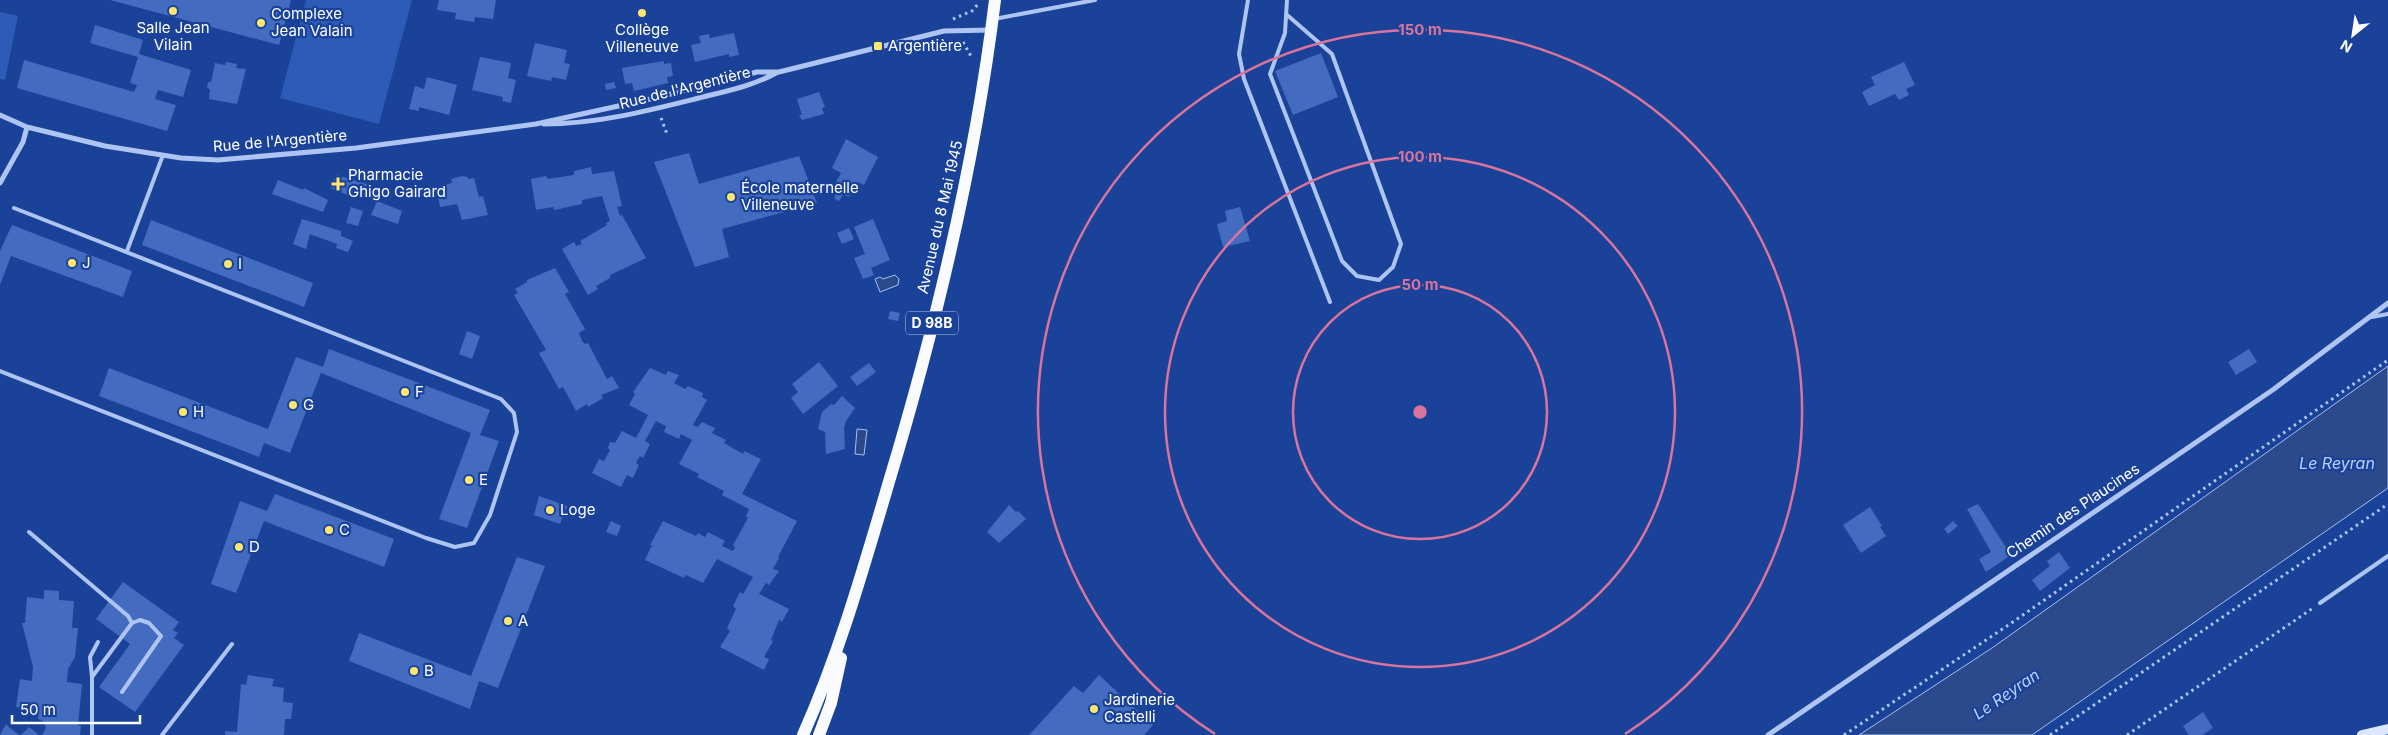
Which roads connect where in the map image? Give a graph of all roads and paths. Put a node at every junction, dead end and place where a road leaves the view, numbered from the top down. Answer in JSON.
{"nodes":[{"id":1,"x":980,"y":0,"type":"edge"},
{"id":2,"x":995,"y":0,"type":"edge"},
{"id":3,"x":1095,"y":0,"type":"edge"},
{"id":4,"x":1248,"y":0,"type":"edge"},
{"id":5,"x":1287,"y":0,"type":"edge"},
{"id":6,"x":1286,"y":14,"type":"junction"},
{"id":7,"x":952,"y":22,"type":"dead end"},
{"id":8,"x":992,"y":25,"type":"junction"},
{"id":9,"x":956,"y":39,"type":"dead end"},
{"id":10,"x":972,"y":59,"type":"dead end"},
{"id":11,"x":778,"y":72,"type":"junction"},
{"id":12,"x":657,"y":109,"type":"junction"},
{"id":13,"x":0,"y":116,"type":"edge"},
{"id":14,"x":536,"y":124,"type":"junction"},
{"id":15,"x":27,"y":127,"type":"junction"},
{"id":16,"x":666,"y":134,"type":"dead end"},
{"id":17,"x":163,"y":155,"type":"junction"},
{"id":18,"x":0,"y":183,"type":"edge"},
{"id":19,"x":14,"y":208,"type":"dead end"},
{"id":20,"x":127,"y":251,"type":"junction"},
{"id":21,"x":1330,"y":302,"type":"dead end"},
{"id":22,"x":2388,"y":303,"type":"edge"},
{"id":23,"x":2388,"y":314,"type":"edge"},
{"id":24,"x":2372,"y":317,"type":"junction"},
{"id":25,"x":2388,"y":360,"type":"edge"},
{"id":26,"x":0,"y":372,"type":"edge"},
{"id":27,"x":2388,"y":504,"type":"edge"},
{"id":28,"x":29,"y":532,"type":"dead end"},
{"id":29,"x":2388,"y":556,"type":"edge"},
{"id":30,"x":2320,"y":603,"type":"joint"},
{"id":31,"x":851,"y":610,"type":"junction"},
{"id":32,"x":132,"y":624,"type":"junction"},
{"id":33,"x":98,"y":642,"type":"dead end"},
{"id":34,"x":232,"y":644,"type":"dead end"},
{"id":35,"x":92,"y":677,"type":"junction"},
{"id":36,"x":122,"y":692,"type":"dead end"},
{"id":37,"x":2388,"y":729,"type":"edge"},
{"id":38,"x":92,"y":735,"type":"edge"},
{"id":39,"x":162,"y":735,"type":"edge"},
{"id":40,"x":803,"y":735,"type":"edge"},
{"id":41,"x":819,"y":735,"type":"edge"},
{"id":42,"x":1768,"y":735,"type":"edge"},
{"id":43,"x":1844,"y":735,"type":"edge"},
{"id":44,"x":2050,"y":735,"type":"edge"},
{"id":45,"x":2127,"y":735,"type":"edge"},
{"id":46,"x":2362,"y":735,"type":"edge"}],
"edges":[{"from":1,"to":7,"type":"path"},
{"from":2,"to":8,"type":"main road","name":"Avenue du 8 Mai 1945","number":"D 98B"},
{"from":3,"to":8,"type":"lane"},
{"from":4,"to":21,"type":"lane"},
{"from":5,"to":6,"type":"lane"},
{"from":6,"to":6,"type":"lane"},
{"from":8,"to":11,"type":"street","name":"Rue de l'Argentière"},
{"from":8,"to":31,"type":"main road","name":"Avenue du 8 Mai 1945","number":"D 98B"},
{"from":9,"to":10,"type":"path"},
{"from":11,"to":12,"type":"street","name":"Rue de l'Argentière"},
{"from":11,"to":14,"type":"street","name":"Rue de l'Argentière"},
{"from":12,"to":14,"type":"street","name":"Rue de l'Argentière"},
{"from":12,"to":16,"type":"path"},
{"from":13,"to":15,"type":"street","name":"Rue de l'Argentière"},
{"from":14,"to":17,"type":"street","name":"Rue de l'Argentière"},
{"from":15,"to":17,"type":"street","name":"Rue de l'Argentière"},
{"from":15,"to":18,"type":"street"},
{"from":17,"to":20,"type":"lane"},
{"from":19,"to":20,"type":"lane"},
{"from":20,"to":26,"type":"lane"},
{"from":22,"to":24,"type":"street","name":"Chemin des Plaucines"},
{"from":23,"to":24,"type":"lane"},
{"from":24,"to":42,"type":"street","name":"Chemin des Plaucines"},
{"from":25,"to":43,"type":"path"},
{"from":27,"to":44,"type":"path"},
{"from":28,"to":32,"type":"lane"},
{"from":29,"to":30,"type":"lane"},
{"from":30,"to":45,"type":"path"},
{"from":31,"to":40,"type":"main road","name":"Avenue du 8 Mai 1945","number":"D 98B"},
{"from":31,"to":41,"type":"main road","name":"Avenue du 8 Mai 1945","number":"D 98B"},
{"from":32,"to":35,"type":"lane"},
{"from":32,"to":36,"type":"lane"},
{"from":33,"to":35,"type":"lane"},
{"from":34,"to":39,"type":"lane"},
{"from":35,"to":38,"type":"lane"},
{"from":37,"to":46,"type":"main road"}]}
